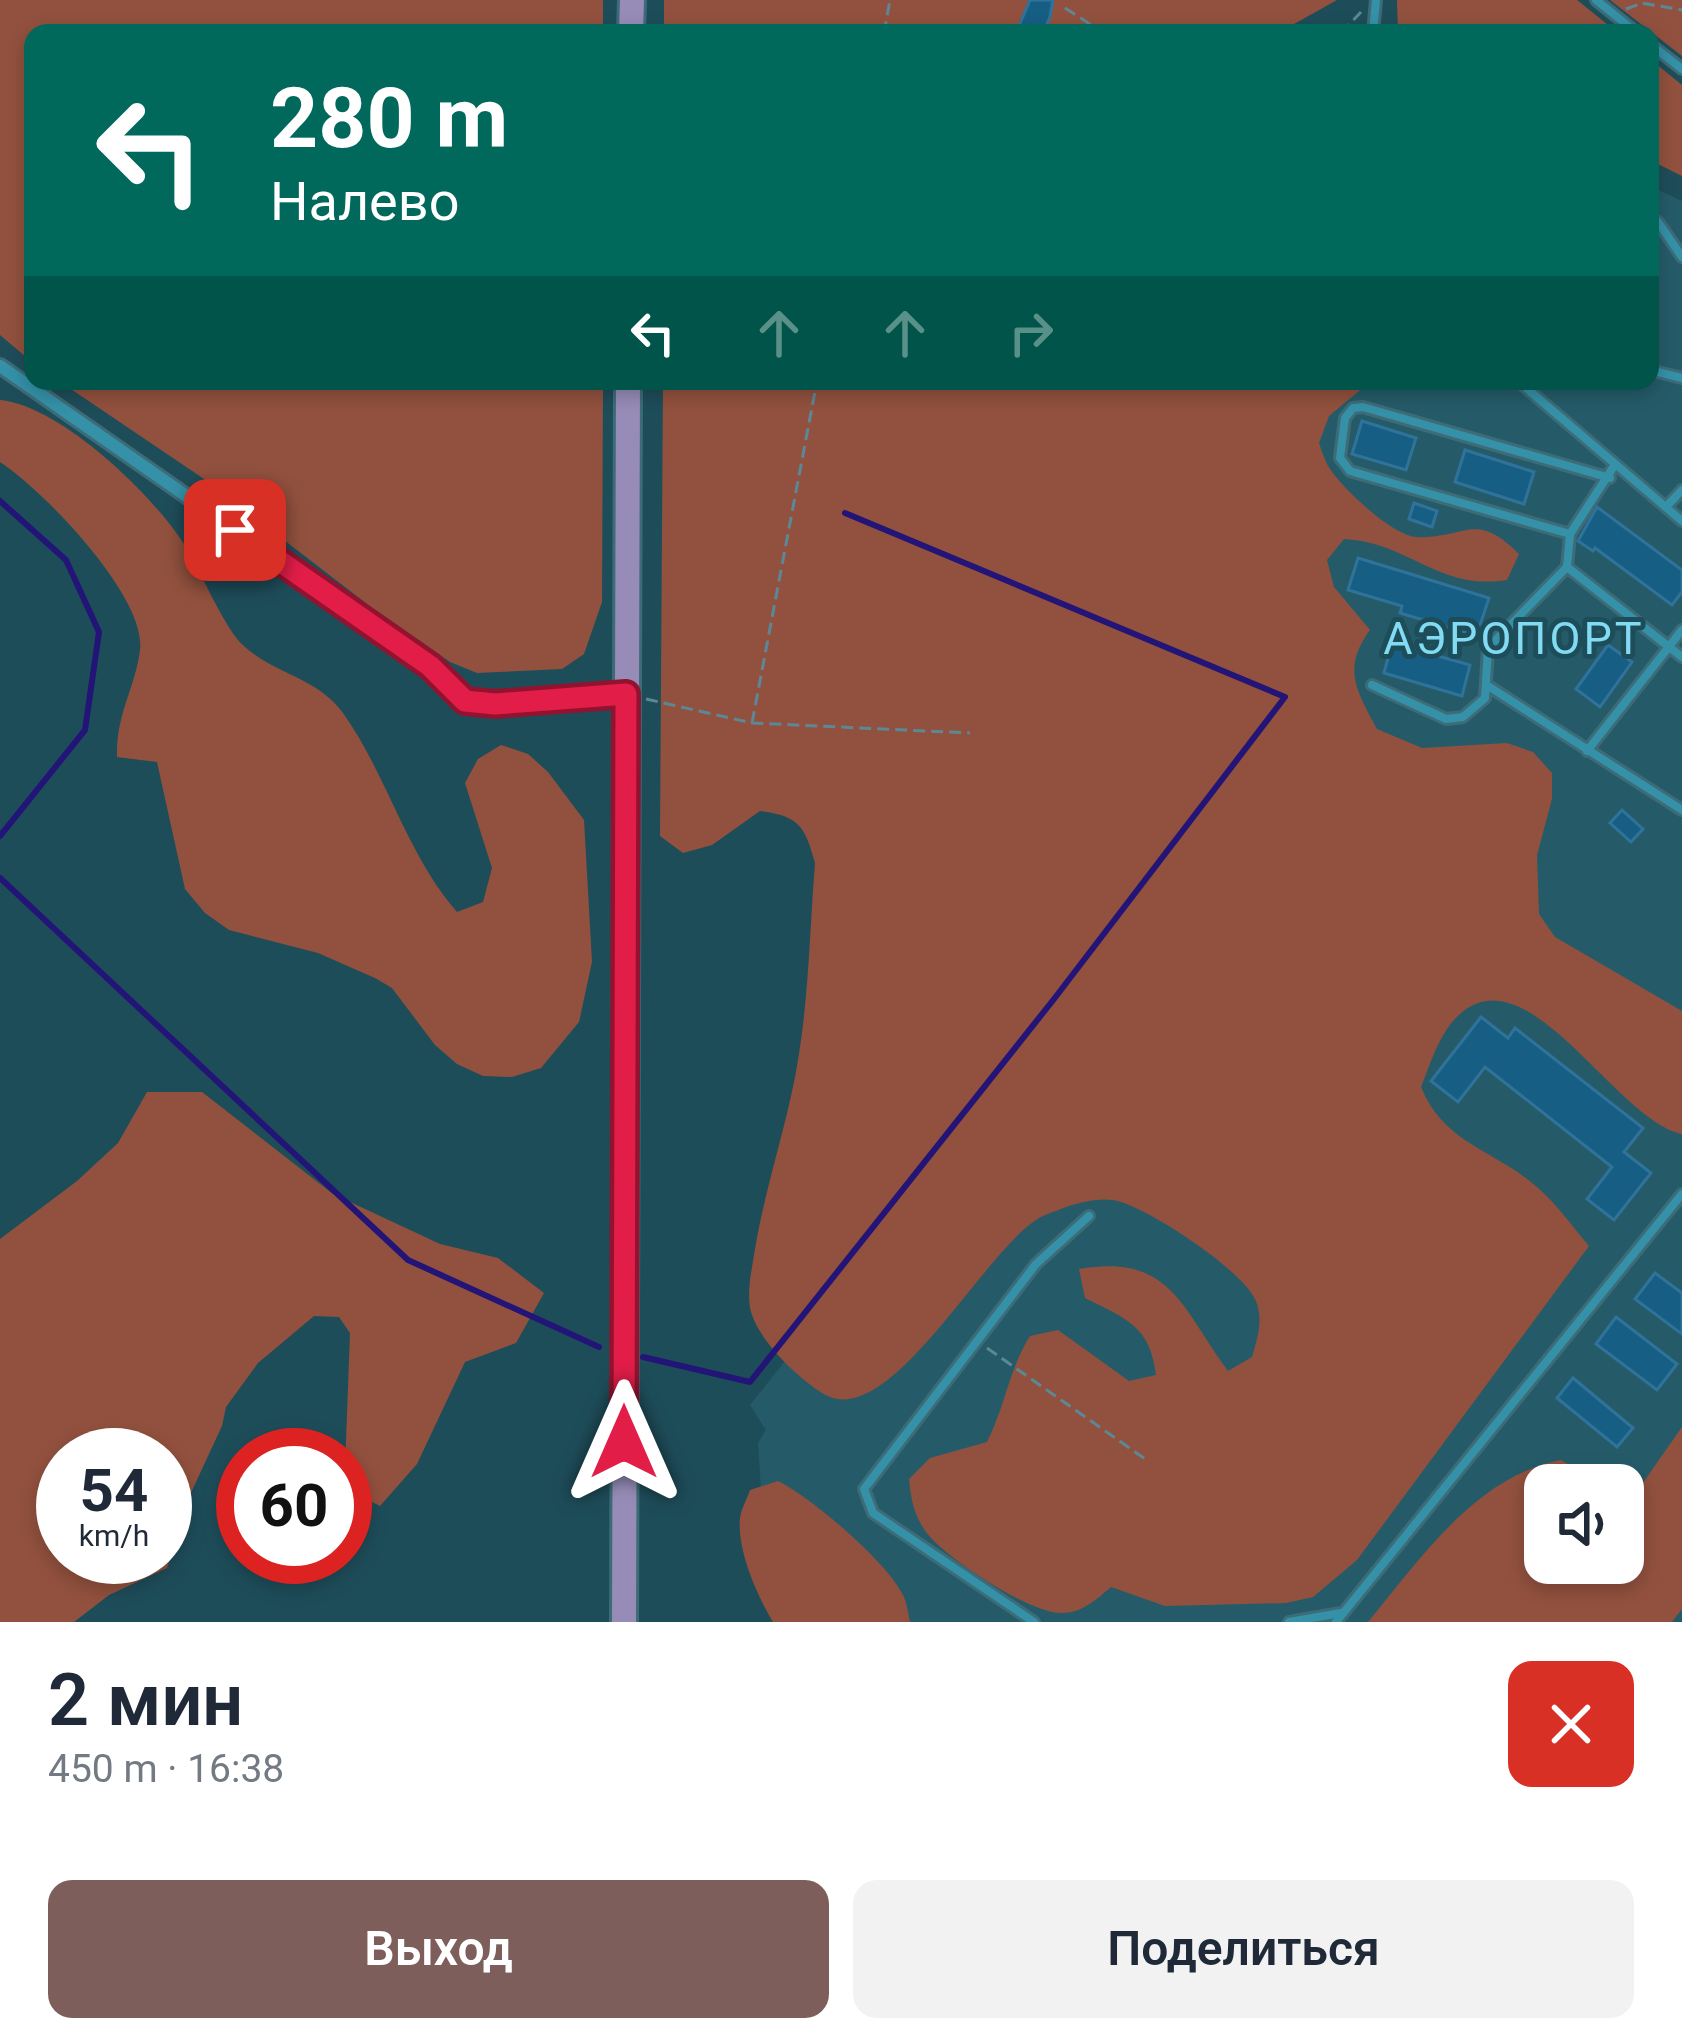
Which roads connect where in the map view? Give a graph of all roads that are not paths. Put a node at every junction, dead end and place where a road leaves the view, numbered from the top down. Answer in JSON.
{"nodes":[{"id":1,"x":1596,"y":0,"type":"edge"},
{"id":2,"x":1626,"y":24,"type":"edge"},
{"id":3,"x":1659,"y":223,"type":"edge"},
{"id":4,"x":1682,"y":257,"type":"edge"},
{"id":5,"x":34,"y":390,"type":"edge"},
{"id":6,"x":628,"y":390,"type":"edge"},
{"id":7,"x":1528,"y":390,"type":"edge"},
{"id":8,"x":1615,"y":466,"type":"junction"},
{"id":9,"x":1610,"y":478,"type":"junction"},
{"id":10,"x":1682,"y":490,"type":"edge"},
{"id":11,"x":1666,"y":507,"type":"junction"},
{"id":12,"x":1682,"y":521,"type":"edge"},
{"id":13,"x":1570,"y":534,"type":"junction"},
{"id":14,"x":1567,"y":567,"type":"junction"},
{"id":15,"x":1682,"y":630,"type":"edge"},
{"id":16,"x":1669,"y":647,"type":"junction"},
{"id":17,"x":1682,"y":657,"type":"edge"},
{"id":18,"x":1372,"y":685,"type":"dead end"},
{"id":19,"x":1488,"y":686,"type":"junction"},
{"id":20,"x":626,"y":694,"type":"junction"},
{"id":21,"x":1587,"y":751,"type":"junction"},
{"id":22,"x":1682,"y":810,"type":"edge"},
{"id":23,"x":1682,"y":1194,"type":"edge"},
{"id":24,"x":1089,"y":1216,"type":"dead end"},
{"id":25,"x":1342,"y":1613,"type":"junction"},
{"id":26,"x":624,"y":1622,"type":"edge"},
{"id":27,"x":1034,"y":1622,"type":"edge"},
{"id":28,"x":1289,"y":1622,"type":"edge"},
{"id":29,"x":1336,"y":1622,"type":"edge"}],
"edges":[{"from":1,"to":2,"type":"lane"},
{"from":3,"to":4,"type":"lane"},
{"from":5,"to":20,"type":"street"},
{"from":6,"to":20,"type":"main road"},
{"from":7,"to":8,"type":"lane"},
{"from":8,"to":9,"type":"lane"},
{"from":8,"to":11,"type":"lane"},
{"from":9,"to":13,"type":"lane"},
{"from":9,"to":13,"type":"lane"},
{"from":10,"to":11,"type":"lane"},
{"from":11,"to":12,"type":"lane"},
{"from":13,"to":14,"type":"lane"},
{"from":14,"to":16,"type":"lane"},
{"from":14,"to":19,"type":"lane"},
{"from":15,"to":16,"type":"lane"},
{"from":16,"to":17,"type":"lane"},
{"from":16,"to":21,"type":"lane"},
{"from":18,"to":19,"type":"lane"},
{"from":19,"to":21,"type":"lane"},
{"from":20,"to":26,"type":"main road"},
{"from":21,"to":22,"type":"lane"},
{"from":23,"to":25,"type":"lane"},
{"from":24,"to":27,"type":"lane"},
{"from":25,"to":28,"type":"lane"},
{"from":25,"to":29,"type":"lane"}]}
